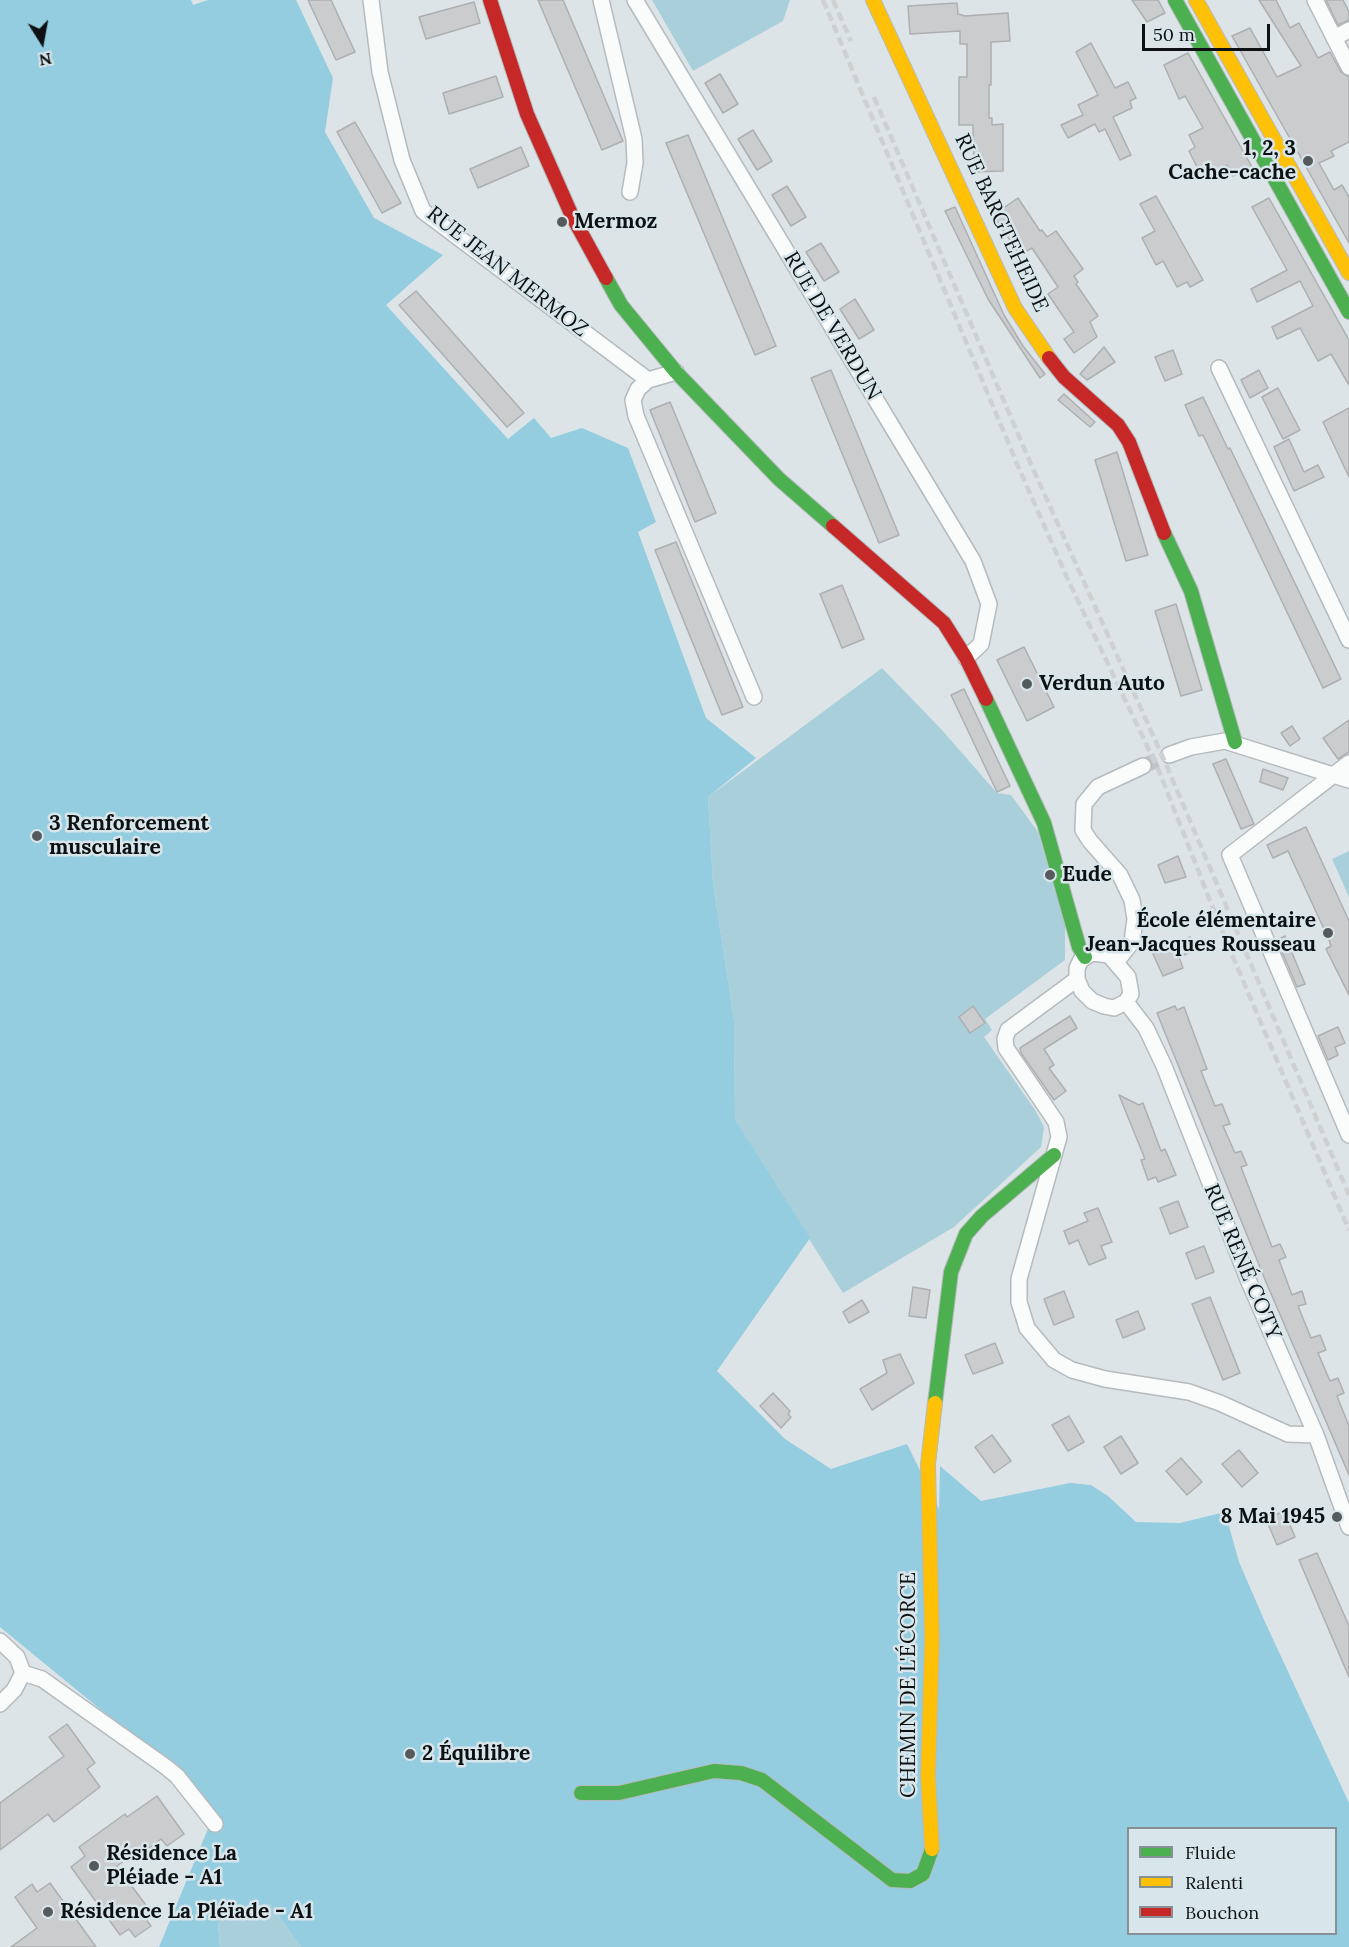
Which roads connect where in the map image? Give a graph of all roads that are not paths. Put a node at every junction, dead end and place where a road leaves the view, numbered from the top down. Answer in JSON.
{"nodes":[{"id":1,"x":371,"y":0,"type":"edge"},
{"id":2,"x":490,"y":0,"type":"edge"},
{"id":3,"x":601,"y":0,"type":"edge"},
{"id":4,"x":634,"y":0,"type":"edge"},
{"id":5,"x":873,"y":0,"type":"edge"},
{"id":6,"x":1174,"y":0,"type":"edge"},
{"id":7,"x":1196,"y":0,"type":"edge"},
{"id":8,"x":1315,"y":0,"type":"edge"},
{"id":9,"x":1349,"y":30,"type":"edge"},
{"id":10,"x":1334,"y":38,"type":"junction"},
{"id":11,"x":1349,"y":67,"type":"edge"},
{"id":12,"x":630,"y":192,"type":"dead end"},
{"id":13,"x":1349,"y":273,"type":"edge"},
{"id":14,"x":1349,"y":312,"type":"edge"},
{"id":15,"x":1219,"y":368,"type":"dead end"},
{"id":16,"x":676,"y":372,"type":"junction"},
{"id":17,"x":648,"y":380,"type":"junction"},
{"id":18,"x":1349,"y":640,"type":"edge"},
{"id":19,"x":966,"y":658,"type":"junction"},
{"id":20,"x":754,"y":697,"type":"dead end"},
{"id":21,"x":1235,"y":742,"type":"junction"},
{"id":22,"x":1170,"y":755,"type":"tunnel mouth"},
{"id":23,"x":1349,"y":763,"type":"edge"},
{"id":24,"x":1143,"y":766,"type":"tunnel mouth"},
{"id":25,"x":1342,"y":777,"type":"edge"},
{"id":26,"x":1085,"y":957,"type":"junction"},
{"id":27,"x":1117,"y":962,"type":"junction"},
{"id":28,"x":1077,"y":979,"type":"junction"},
{"id":29,"x":1126,"y":1002,"type":"junction"},
{"id":30,"x":1349,"y":1135,"type":"edge"},
{"id":31,"x":1053,"y":1155,"type":"junction"},
{"id":32,"x":1316,"y":1435,"type":"junction"},
{"id":33,"x":1349,"y":1527,"type":"edge"},
{"id":34,"x":0,"y":1641,"type":"edge"},
{"id":35,"x":23,"y":1673,"type":"junction"},
{"id":36,"x":0,"y":1704,"type":"edge"},
{"id":37,"x":581,"y":1792,"type":"dead end"},
{"id":38,"x":215,"y":1824,"type":"dead end"}],
"edges":[{"from":1,"to":17,"type":"street","name":"RUE JEAN MERMOZ"},
{"from":2,"to":16,"type":"street"},
{"from":3,"to":12,"type":"street"},
{"from":4,"to":19,"type":"street","name":"RUE DE VERDUN"},
{"from":5,"to":21,"type":"street","name":"RUE BARGTEHEIDE"},
{"from":6,"to":14,"type":"street"},
{"from":7,"to":13,"type":"street"},
{"from":8,"to":10,"type":"street"},
{"from":9,"to":10,"type":"street"},
{"from":10,"to":11,"type":"street"},
{"from":15,"to":18,"type":"street"},
{"from":16,"to":17,"type":"street"},
{"from":16,"to":19,"type":"street"},
{"from":17,"to":20,"type":"street"},
{"from":19,"to":26,"type":"street"},
{"from":21,"to":22,"type":"street"},
{"from":21,"to":25,"type":"street"},
{"from":23,"to":25,"type":"street"},
{"from":24,"to":27,"type":"street"},
{"from":25,"to":30,"type":"street"},
{"from":26,"to":27,"type":"street"},
{"from":26,"to":28,"type":"street"},
{"from":27,"to":29,"type":"street"},
{"from":28,"to":29,"type":"street"},
{"from":28,"to":31,"type":"street"},
{"from":29,"to":32,"type":"street","name":"RUE RENÉ COTY"},
{"from":31,"to":32,"type":"street"},
{"from":31,"to":37,"type":"street","name":"CHEMIN DE L'ÉCORCE"},
{"from":32,"to":33,"type":"street","name":"RUE RENÉ COTY"},
{"from":34,"to":35,"type":"street"},
{"from":35,"to":36,"type":"street"},
{"from":35,"to":38,"type":"street"}]}
